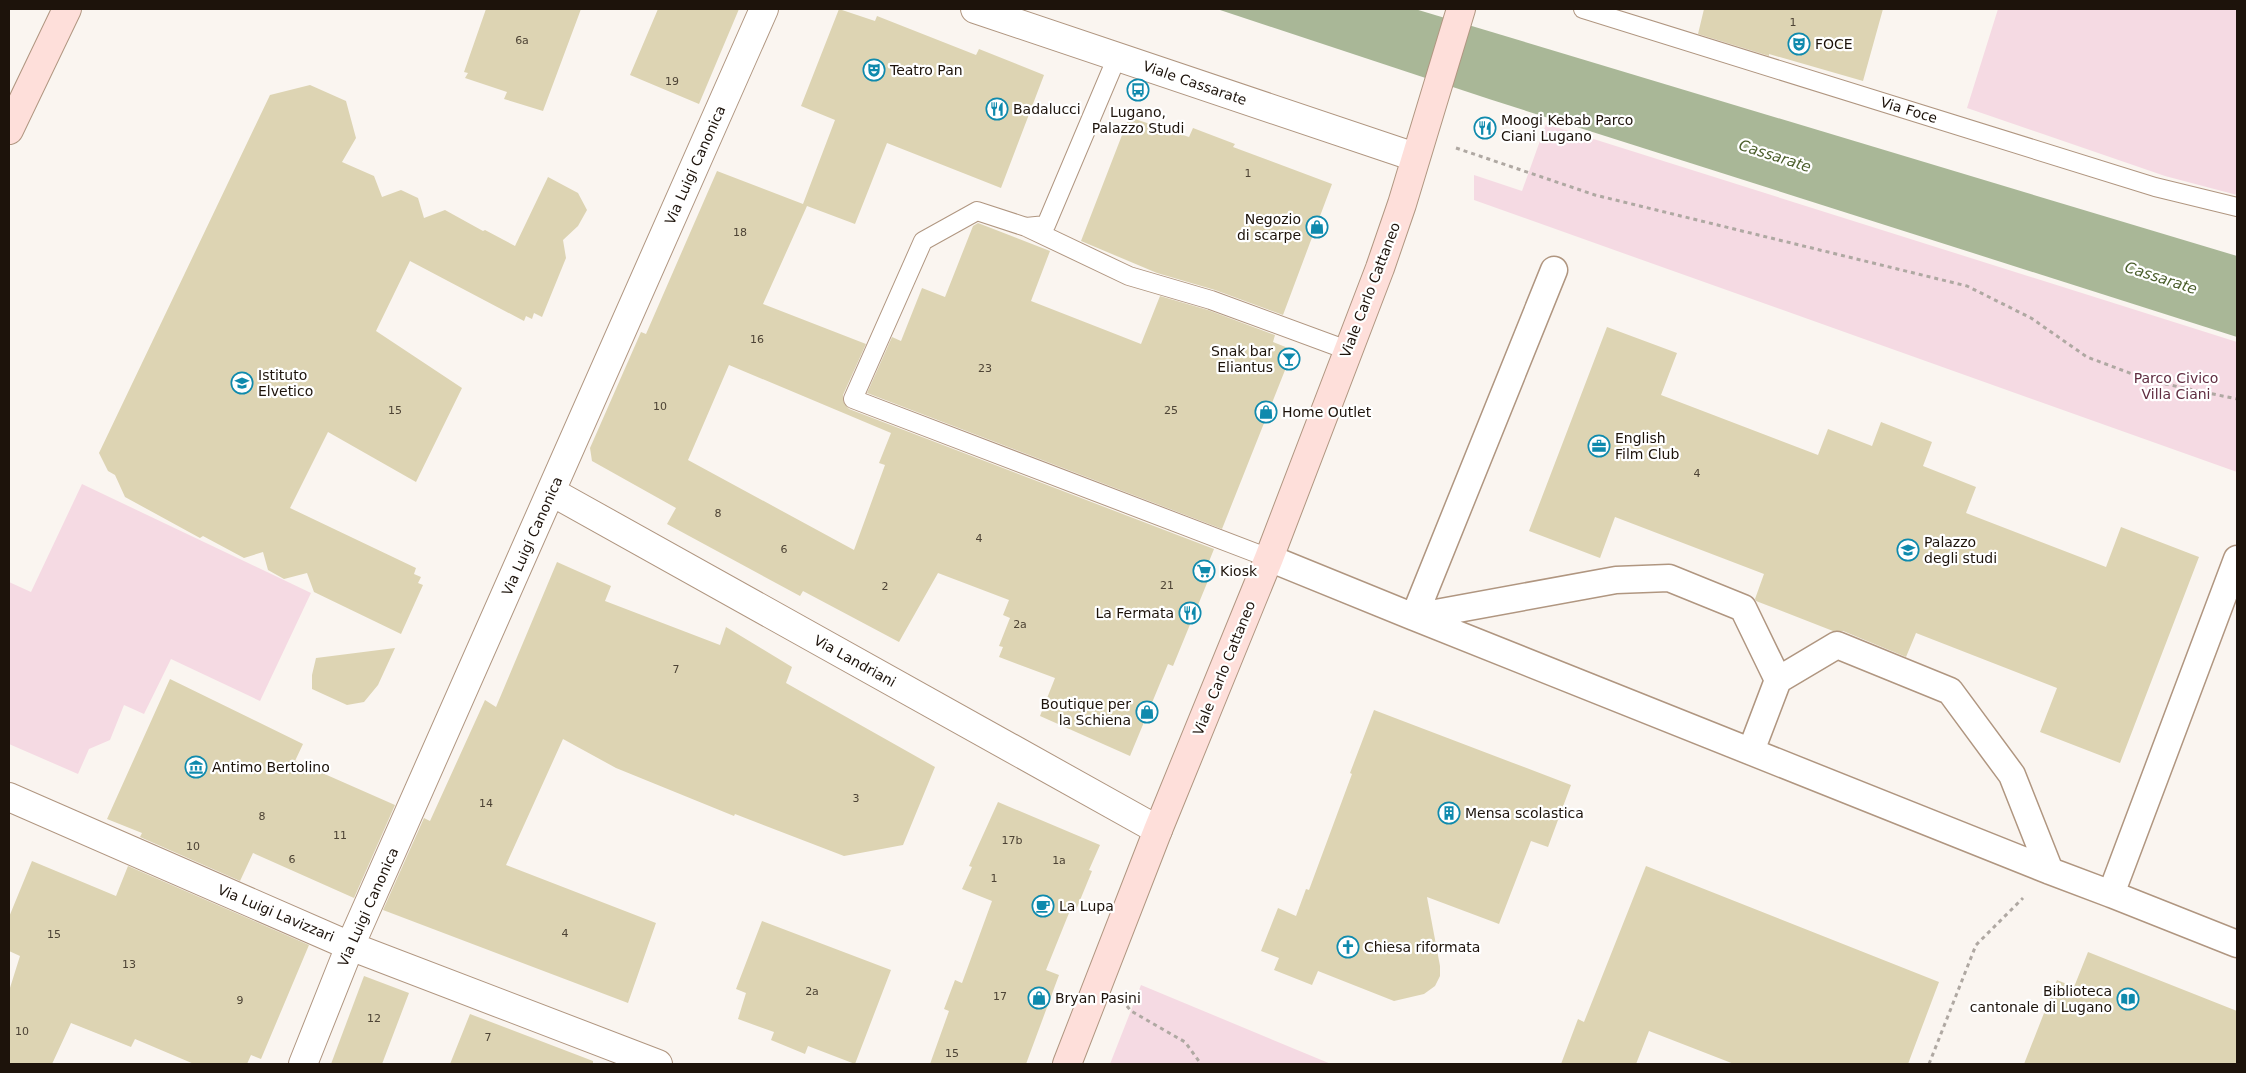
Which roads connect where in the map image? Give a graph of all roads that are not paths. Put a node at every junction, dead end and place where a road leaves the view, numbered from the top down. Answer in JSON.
{"nodes":[{"id":1,"x":67,"y":9,"type":"edge"},
{"id":2,"x":764,"y":9,"type":"edge"},
{"id":3,"x":975,"y":9,"type":"edge"},
{"id":4,"x":1461,"y":9,"type":"edge"},
{"id":5,"x":1582,"y":9,"type":"edge"},
{"id":6,"x":1117,"y":57,"type":"junction"},
{"id":7,"x":9,"y":130,"type":"edge"},
{"id":8,"x":1418,"y":147,"type":"junction"},
{"id":9,"x":2237,"y":207,"type":"edge"},
{"id":10,"x":1026,"y":227,"type":"junction"},
{"id":11,"x":1554,"y":270,"type":"dead end"},
{"id":12,"x":1347,"y":350,"type":"junction"},
{"id":13,"x":552,"y":492,"type":"junction"},
{"id":14,"x":1269,"y":558,"type":"junction"},
{"id":15,"x":2237,"y":559,"type":"edge"},
{"id":16,"x":1414,"y":617,"type":"junction"},
{"id":17,"x":1778,"y":680,"type":"junction"},
{"id":18,"x":1751,"y":751,"type":"junction"},
{"id":19,"x":9,"y":797,"type":"edge"},
{"id":20,"x":1158,"y":830,"type":"junction"},
{"id":21,"x":2050,"y":872,"type":"junction"},
{"id":22,"x":2111,"y":894,"type":"junction"},
{"id":23,"x":2237,"y":944,"type":"edge"},
{"id":24,"x":350,"y":946,"type":"junction"},
{"id":25,"x":303,"y":1064,"type":"edge"},
{"id":26,"x":658,"y":1064,"type":"edge"},
{"id":27,"x":1067,"y":1064,"type":"edge"}],
"edges":[{"from":1,"to":7,"type":"main road"},
{"from":2,"to":13,"type":"street","name":"Via Luigi Canonica"},
{"from":3,"to":6,"type":"street","name":"Viale Cassarate"},
{"from":4,"to":8,"type":"main road","name":"Viale Carlo Cattaneo"},
{"from":5,"to":9,"type":"lane","name":"Via Foce"},
{"from":6,"to":8,"type":"street","name":"Viale Cassarate"},
{"from":6,"to":10,"type":"lane"},
{"from":8,"to":12,"type":"main road","name":"Viale Carlo Cattaneo"},
{"from":10,"to":12,"type":"lane"},
{"from":10,"to":14,"type":"lane"},
{"from":11,"to":16,"type":"street"},
{"from":12,"to":14,"type":"main road","name":"Viale Carlo Cattaneo"},
{"from":13,"to":20,"type":"street","name":"Via Landriani"},
{"from":13,"to":24,"type":"street","name":"Via Luigi Canonica"},
{"from":14,"to":16,"type":"street"},
{"from":14,"to":20,"type":"main road","name":"Viale Carlo Cattaneo"},
{"from":15,"to":22,"type":"street"},
{"from":16,"to":17,"type":"street"},
{"from":16,"to":18,"type":"street"},
{"from":17,"to":18,"type":"street"},
{"from":17,"to":21,"type":"street"},
{"from":18,"to":21,"type":"street"},
{"from":19,"to":24,"type":"street","name":"Via Luigi Lavizzari"},
{"from":20,"to":27,"type":"main road","name":"Viale Carlo Cattaneo"},
{"from":21,"to":22,"type":"street"},
{"from":22,"to":23,"type":"street"},
{"from":24,"to":25,"type":"street","name":"Via Luigi Canonica"},
{"from":24,"to":26,"type":"street","name":"Via Luigi Lavizzari"}]}
